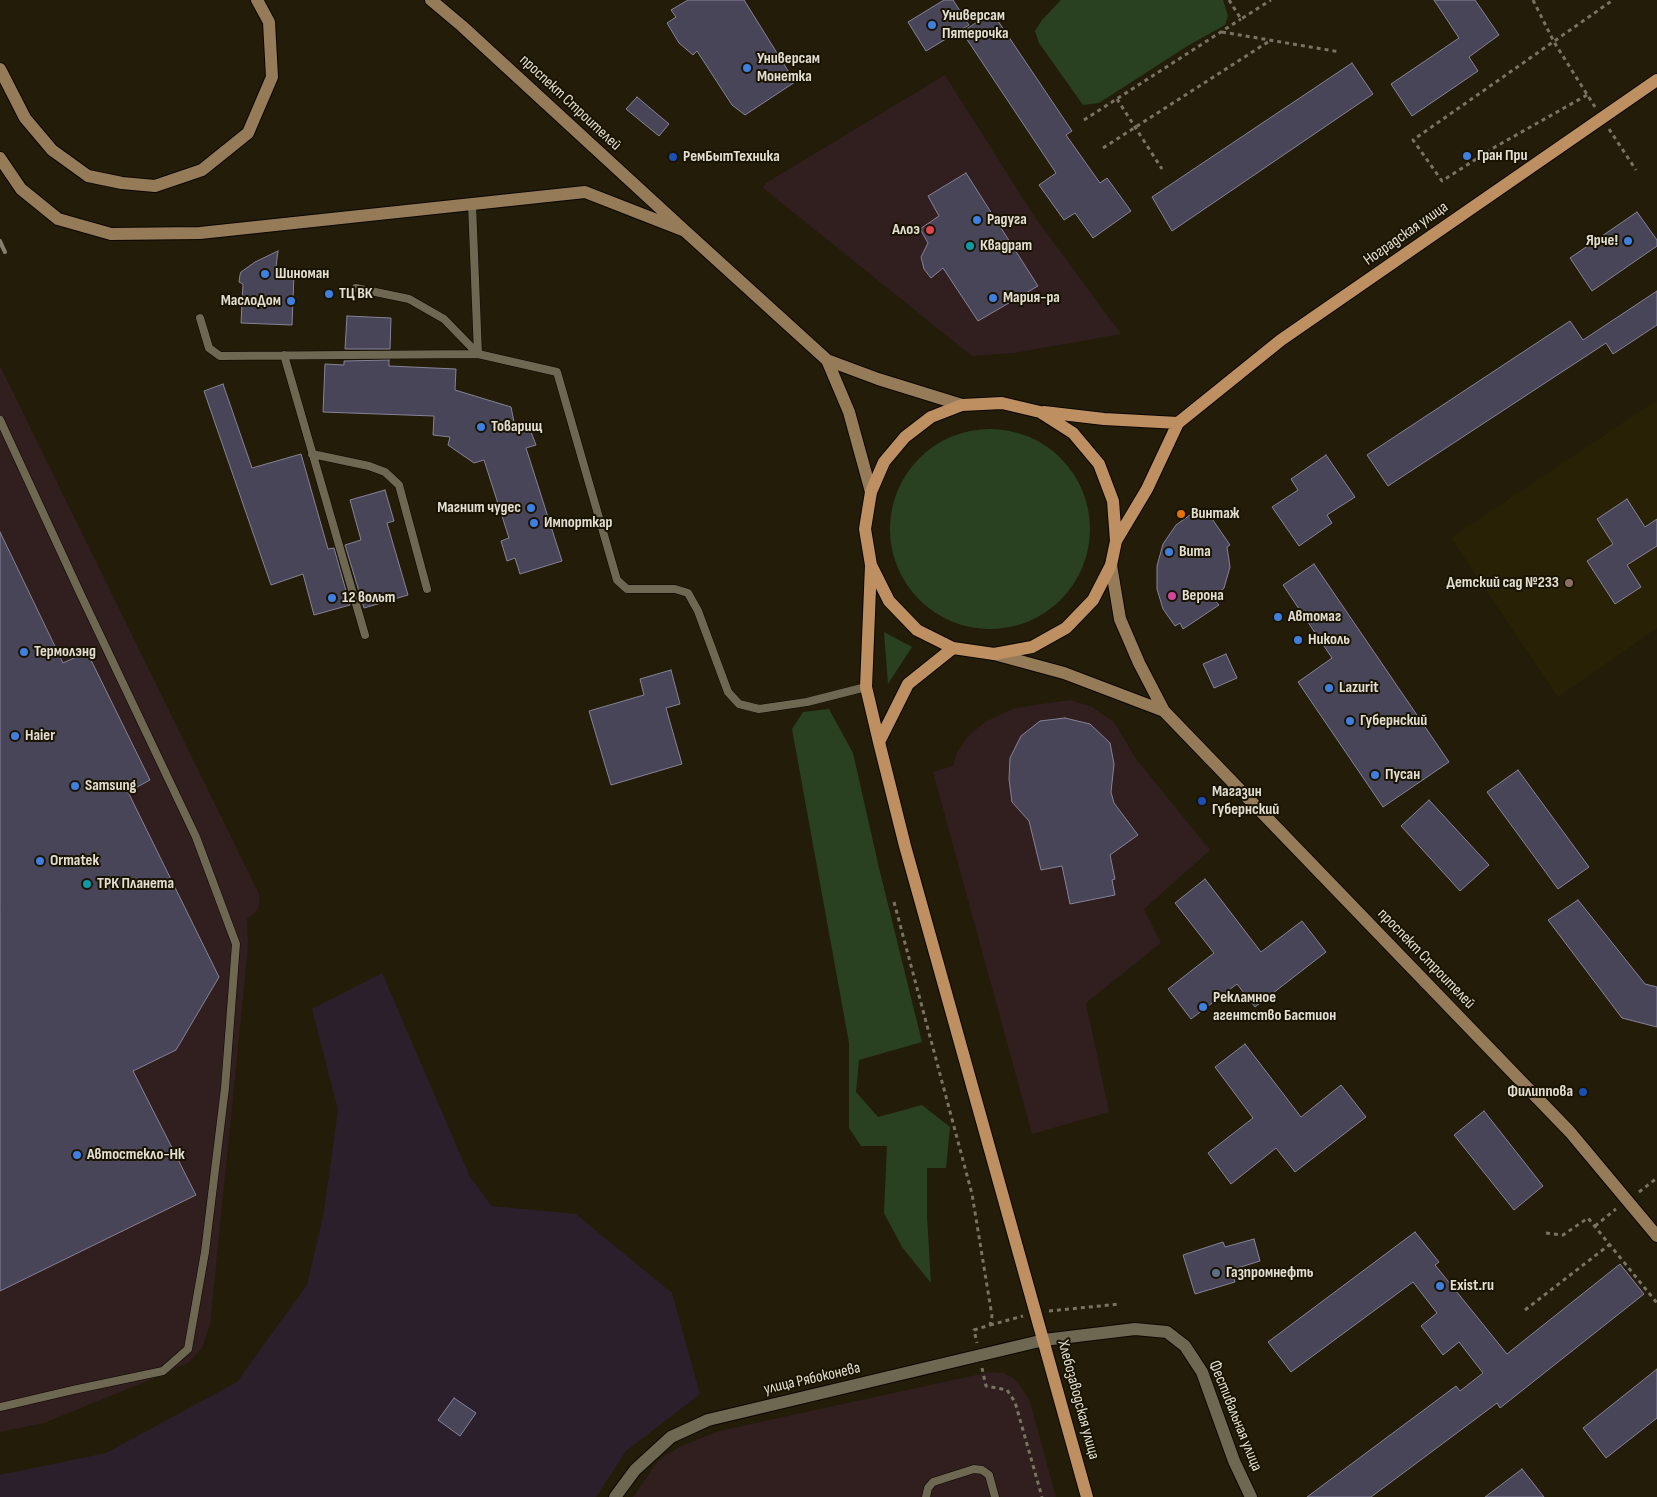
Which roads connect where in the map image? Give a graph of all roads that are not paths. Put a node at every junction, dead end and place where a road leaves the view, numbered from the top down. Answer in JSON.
{"nodes":[{"id":1,"x":257,"y":0,"type":"edge"},
{"id":2,"x":431,"y":0,"type":"edge"},
{"id":3,"x":0,"y":69,"type":"edge"},
{"id":4,"x":1657,"y":80,"type":"edge"},
{"id":5,"x":0,"y":158,"type":"edge"},
{"id":6,"x":472,"y":204,"type":"junction"},
{"id":7,"x":685,"y":231,"type":"junction"},
{"id":8,"x":356,"y":288,"type":"dead end"},
{"id":9,"x":200,"y":318,"type":"dead end"},
{"id":10,"x":478,"y":354,"type":"junction"},
{"id":11,"x":284,"y":356,"type":"junction"},
{"id":12,"x":827,"y":360,"type":"junction"},
{"id":13,"x":962,"y":406,"type":"junction"},
{"id":14,"x":1040,"y":412,"type":"junction"},
{"id":15,"x":0,"y":420,"type":"edge"},
{"id":16,"x":1178,"y":423,"type":"junction"},
{"id":17,"x":312,"y":454,"type":"junction"},
{"id":18,"x":871,"y":492,"type":"junction"},
{"id":19,"x":1116,"y":541,"type":"junction"},
{"id":20,"x":871,"y":565,"type":"junction"},
{"id":21,"x":1110,"y":565,"type":"junction"},
{"id":22,"x":428,"y":589,"type":"dead end"},
{"id":23,"x":364,"y":635,"type":"dead end"},
{"id":24,"x":953,"y":648,"type":"junction"},
{"id":25,"x":994,"y":654,"type":"junction"},
{"id":26,"x":866,"y":687,"type":"junction"},
{"id":27,"x":1164,"y":711,"type":"junction"},
{"id":28,"x":879,"y":742,"type":"junction"},
{"id":29,"x":1656,"y":1232,"type":"edge"},
{"id":30,"x":1044,"y":1340,"type":"junction"},
{"id":31,"x":0,"y":1407,"type":"edge"},
{"id":32,"x":615,"y":1497,"type":"edge"},
{"id":33,"x":926,"y":1497,"type":"edge"},
{"id":34,"x":995,"y":1497,"type":"edge"},
{"id":35,"x":1087,"y":1497,"type":"edge"},
{"id":36,"x":1252,"y":1497,"type":"edge"}],
"edges":[{"from":1,"to":3,"type":"main road"},
{"from":2,"to":7,"type":"main road","name":"проспект Строителей"},
{"from":4,"to":16,"type":"main road","name":"Ноградская улица"},
{"from":5,"to":6,"type":"main road"},
{"from":6,"to":7,"type":"main road"},
{"from":6,"to":10,"type":"lane"},
{"from":7,"to":12,"type":"main road","name":"проспект Строителей"},
{"from":8,"to":10,"type":"lane"},
{"from":9,"to":11,"type":"lane"},
{"from":10,"to":11,"type":"lane"},
{"from":10,"to":26,"type":"lane"},
{"from":11,"to":17,"type":"lane"},
{"from":12,"to":13,"type":"main road"},
{"from":12,"to":18,"type":"main road"},
{"from":13,"to":14,"type":"main road"},
{"from":13,"to":18,"type":"main road"},
{"from":14,"to":16,"type":"main road"},
{"from":14,"to":19,"type":"main road"},
{"from":15,"to":31,"type":"lane"},
{"from":16,"to":19,"type":"main road"},
{"from":17,"to":22,"type":"lane"},
{"from":17,"to":23,"type":"lane"},
{"from":18,"to":20,"type":"main road"},
{"from":19,"to":21,"type":"main road"},
{"from":20,"to":24,"type":"main road"},
{"from":20,"to":26,"type":"main road"},
{"from":21,"to":25,"type":"main road"},
{"from":21,"to":27,"type":"main road"},
{"from":24,"to":25,"type":"main road"},
{"from":24,"to":28,"type":"main road"},
{"from":25,"to":27,"type":"main road"},
{"from":26,"to":28,"type":"main road"},
{"from":27,"to":29,"type":"main road","name":"проспект Строителей"},
{"from":28,"to":30,"type":"main road","name":"Хлебозаводская улица"},
{"from":30,"to":32,"type":"street","name":"улица Рябоконева"},
{"from":30,"to":35,"type":"main road","name":"Хлебозаводская улица"},
{"from":30,"to":36,"type":"street","name":"Фестивальная улица"},
{"from":33,"to":34,"type":"lane"}]}
